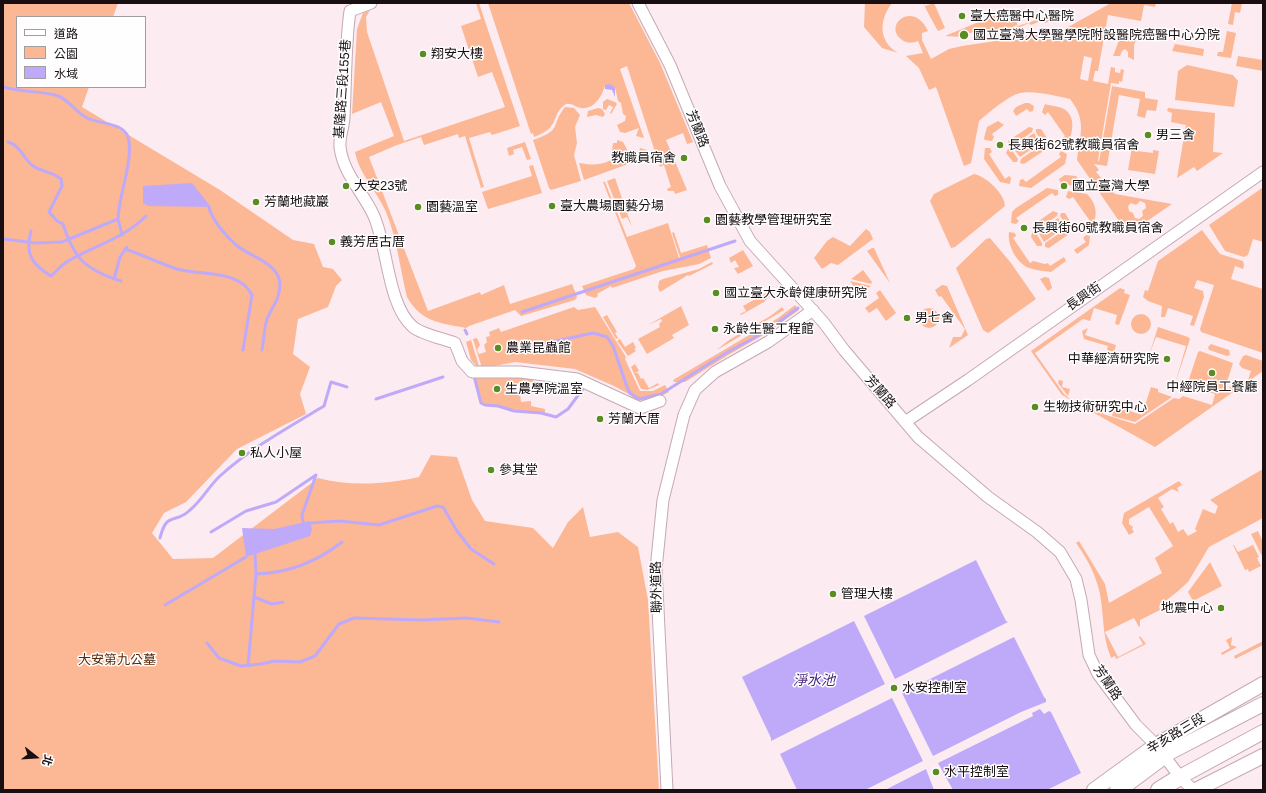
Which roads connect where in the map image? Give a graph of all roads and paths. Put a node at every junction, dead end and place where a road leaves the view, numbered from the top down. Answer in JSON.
{"nodes":[{"id":1,"x":371,"y":3,"type":"edge"},
{"id":2,"x":638,"y":3,"type":"edge"},
{"id":3,"x":1263,"y":172,"type":"edge"},
{"id":4,"x":813,"y":310,"type":"junction"},
{"id":5,"x":660,"y":401,"type":"dead end"},
{"id":6,"x":905,"y":422,"type":"junction"},
{"id":7,"x":1263,"y":684,"type":"edge"},
{"id":8,"x":1263,"y":704,"type":"edge"},
{"id":9,"x":1263,"y":732,"type":"edge"},
{"id":10,"x":1160,"y":750,"type":"junction"},
{"id":11,"x":1263,"y":756,"type":"edge"},
{"id":12,"x":1180,"y":777,"type":"junction"},
{"id":13,"x":667,"y":790,"type":"edge"},
{"id":14,"x":1094,"y":790,"type":"edge"},
{"id":15,"x":1118,"y":790,"type":"edge"},
{"id":16,"x":1159,"y":790,"type":"edge"},
{"id":17,"x":1194,"y":790,"type":"edge"}],
"edges":[{"from":1,"to":5,"type":"street","name":"基隆路三段155巷"},
{"from":2,"to":4,"type":"street","name":"芳蘭路"},
{"from":3,"to":6,"type":"street","name":"長興街"},
{"from":4,"to":6,"type":"street","name":"芳蘭路"},
{"from":4,"to":13,"type":"street","name":"聯外道路"},
{"from":6,"to":10,"type":"street","name":"芳蘭路"},
{"from":7,"to":10,"type":"main road","name":"辛亥路三段"},
{"from":8,"to":10,"type":"main road","name":"辛亥路三段"},
{"from":9,"to":12,"type":"main road"},
{"from":10,"to":12,"type":"street","name":"芳蘭路"},
{"from":10,"to":14,"type":"main road","name":"辛亥路三段"},
{"from":10,"to":15,"type":"highway"},
{"from":11,"to":17,"type":"main road"},
{"from":12,"to":16,"type":"highway"},
{"from":12,"to":17,"type":"street","name":"芳蘭路"}]}
